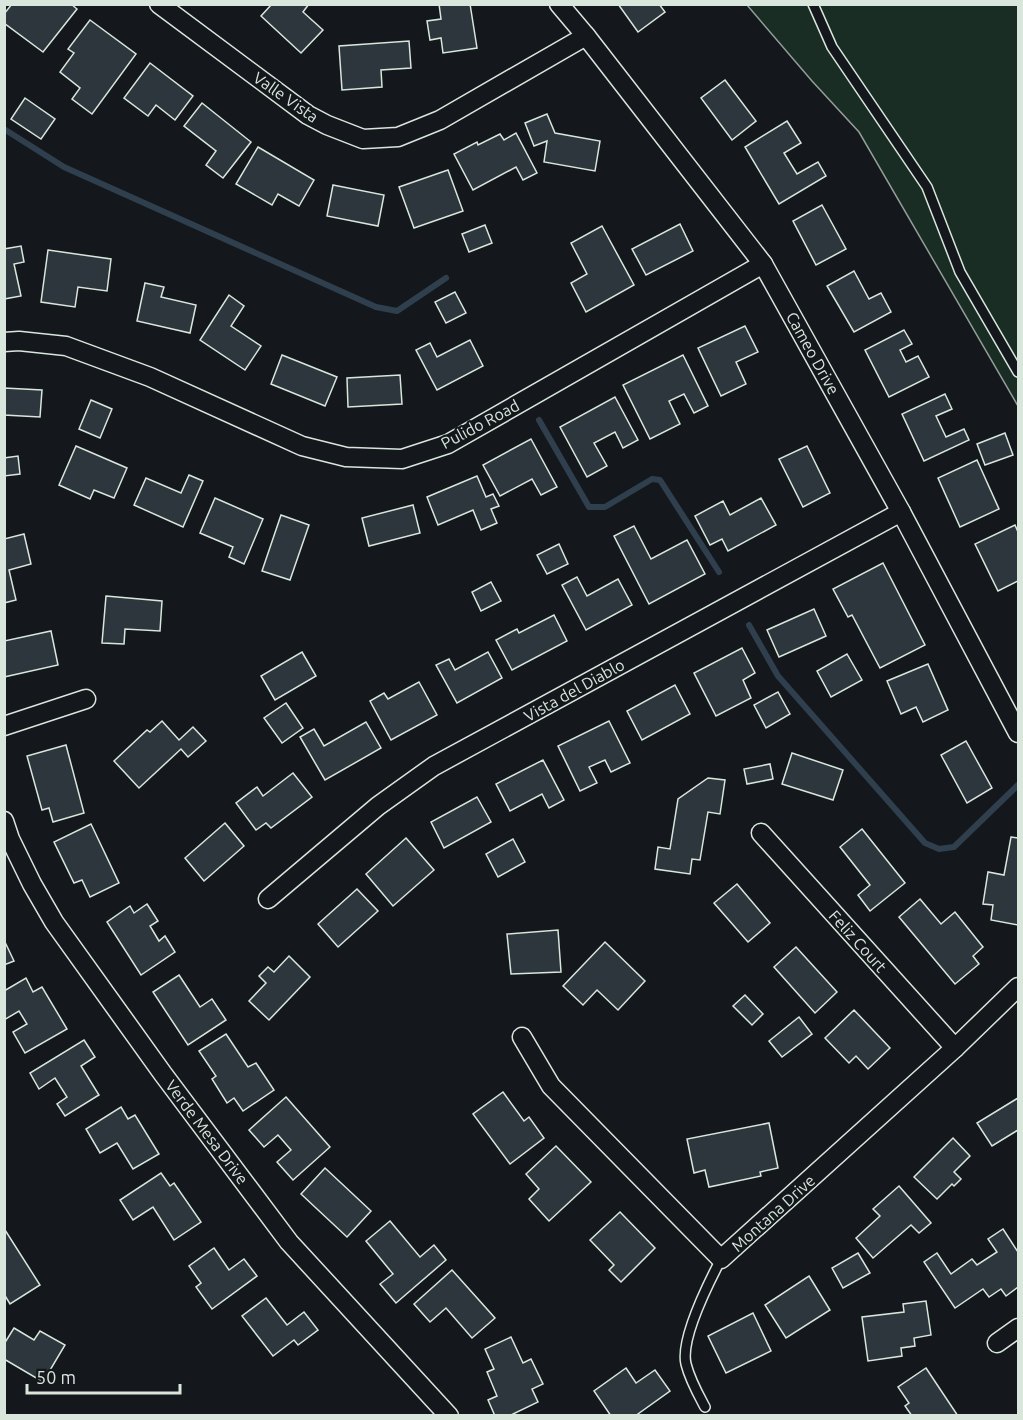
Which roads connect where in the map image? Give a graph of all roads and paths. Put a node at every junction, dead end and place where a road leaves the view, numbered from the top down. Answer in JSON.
{"nodes":[{"id":1,"x":159,"y":4,"type":"edge"},
{"id":2,"x":559,"y":4,"type":"edge"},
{"id":3,"x":813,"y":4,"type":"edge"},
{"id":4,"x":586,"y":36,"type":"junction"},
{"id":5,"x":764,"y":264,"type":"junction"},
{"id":6,"x":4,"y":342,"type":"edge"},
{"id":7,"x":1018,"y":372,"type":"edge"},
{"id":8,"x":901,"y":512,"type":"junction"},
{"id":9,"x":86,"y":699,"type":"dead end"},
{"id":10,"x":4,"y":726,"type":"edge"},
{"id":11,"x":1018,"y":733,"type":"edge"},
{"id":12,"x":4,"y":821,"type":"edge"},
{"id":13,"x":761,"y":833,"type":"dead end"},
{"id":14,"x":268,"y":899,"type":"dead end"},
{"id":15,"x":1018,"y":987,"type":"edge"},
{"id":16,"x":522,"y":1036,"type":"dead end"},
{"id":17,"x":955,"y":1048,"type":"junction"},
{"id":18,"x":721,"y":1259,"type":"junction"},
{"id":19,"x":1018,"y":1328,"type":"edge"},
{"id":20,"x":997,"y":1343,"type":"dead end"},
{"id":21,"x":705,"y":1407,"type":"dead end"},
{"id":22,"x":449,"y":1416,"type":"edge"}],
"edges":[{"from":1,"to":4,"type":"street","name":"Valle Vista"},
{"from":2,"to":4,"type":"street","name":"Cameo Drive"},
{"from":3,"to":7,"type":"lane"},
{"from":4,"to":5,"type":"street","name":"Cameo Drive"},
{"from":5,"to":6,"type":"street","name":"Pulido Road"},
{"from":5,"to":8,"type":"street","name":"Cameo Drive"},
{"from":8,"to":11,"type":"street","name":"Cameo Drive"},
{"from":8,"to":14,"type":"street","name":"Vista del Diablo"},
{"from":9,"to":10,"type":"street"},
{"from":12,"to":22,"type":"street","name":"Verde Mesa Drive"},
{"from":13,"to":17,"type":"street","name":"Feliz Court"},
{"from":15,"to":17,"type":"street","name":"Montana Drive"},
{"from":16,"to":18,"type":"street","name":"Montana Drive"},
{"from":17,"to":18,"type":"street","name":"Montana Drive"},
{"from":18,"to":21,"type":"lane"},
{"from":19,"to":20,"type":"street"}]}
